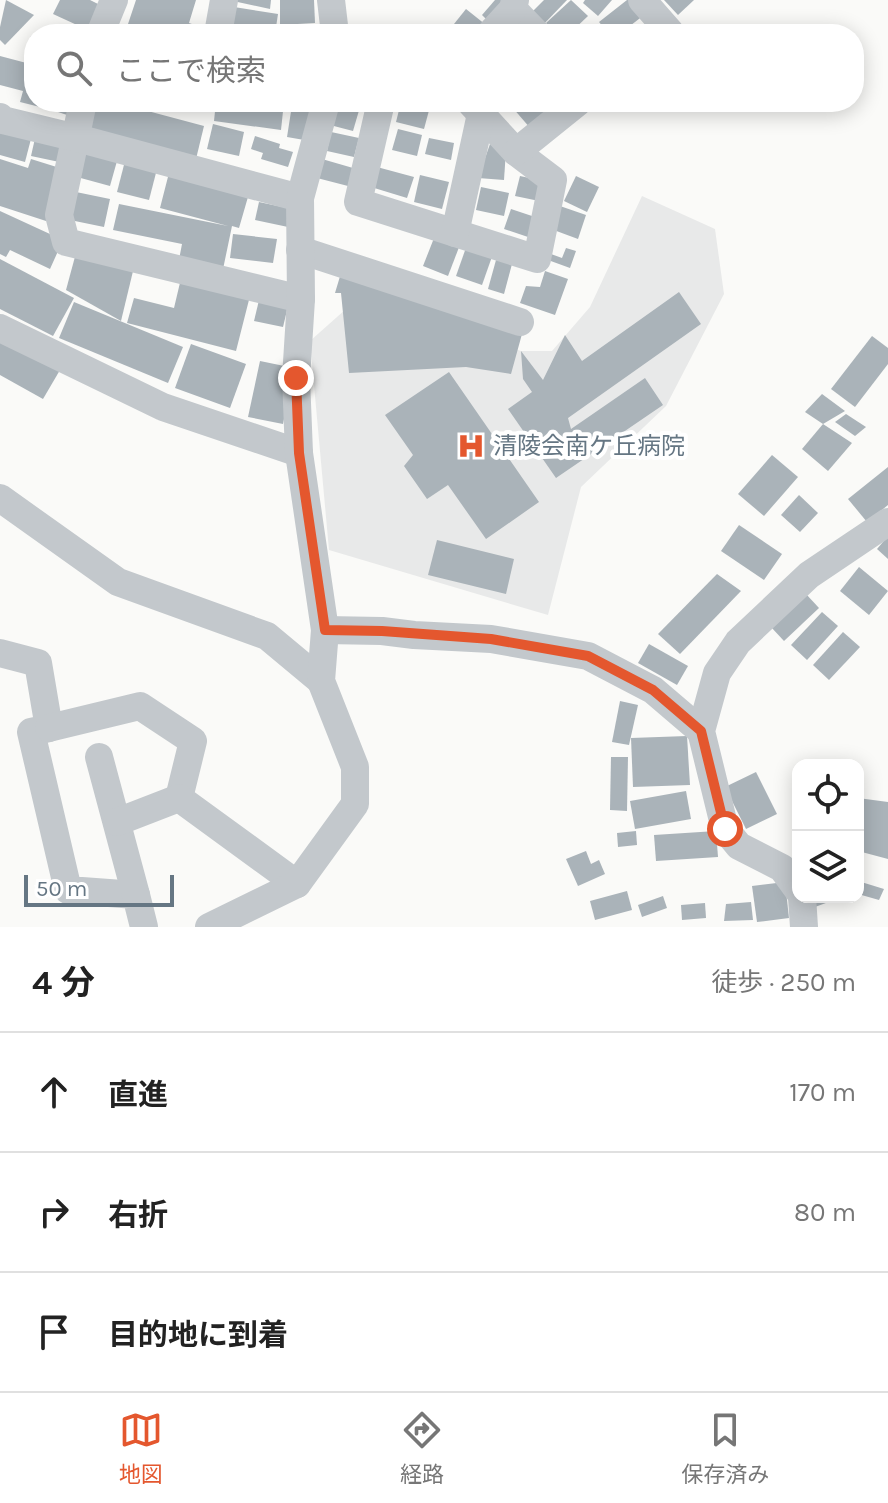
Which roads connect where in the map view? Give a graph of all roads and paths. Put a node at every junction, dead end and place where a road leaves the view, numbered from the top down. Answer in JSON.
{"nodes":[{"id":1,"x":114,"y":0,"type":"edge"},
{"id":2,"x":224,"y":0,"type":"edge"},
{"id":3,"x":331,"y":0,"type":"edge"},
{"id":4,"x":642,"y":0,"type":"edge"},
{"id":5,"x":514,"y":4,"type":"edge"},
{"id":6,"x":104,"y":24,"type":"edge"},
{"id":7,"x":220,"y":24,"type":"edge"},
{"id":8,"x":338,"y":24,"type":"edge"},
{"id":9,"x":498,"y":24,"type":"edge"},
{"id":10,"x":529,"y":24,"type":"edge"},
{"id":11,"x":663,"y":24,"type":"edge"},
{"id":12,"x":81,"y":112,"type":"edge"},
{"id":13,"x":323,"y":112,"type":"edge"},
{"id":14,"x":379,"y":112,"type":"edge"},
{"id":15,"x":474,"y":112,"type":"edge"},
{"id":16,"x":479,"y":112,"type":"edge"},
{"id":17,"x":566,"y":112,"type":"edge"},
{"id":18,"x":0,"y":117,"type":"edge"},
{"id":19,"x":77,"y":138,"type":"junction"},
{"id":20,"x":516,"y":152,"type":"junction"},
{"id":21,"x":300,"y":198,"type":"junction"},
{"id":22,"x":455,"y":233,"type":"junction"},
{"id":23,"x":300,"y":250,"type":"junction"},
{"id":24,"x":301,"y":299,"type":"junction"},
{"id":25,"x":520,"y":322,"type":"dead end"},
{"id":26,"x":0,"y":328,"type":"edge"},
{"id":27,"x":299,"y":453,"type":"junction"},
{"id":28,"x":0,"y":498,"type":"edge"},
{"id":29,"x":888,"y":522,"type":"edge"},
{"id":30,"x":325,"y":630,"type":"junction"},
{"id":31,"x":0,"y":653,"type":"edge"},
{"id":32,"x":321,"y":681,"type":"junction"},
{"id":33,"x":49,"y":728,"type":"junction"},
{"id":34,"x":701,"y":731,"type":"junction"},
{"id":35,"x":99,"y":757,"type":"dead end"},
{"id":36,"x":179,"y":798,"type":"junction"},
{"id":37,"x":117,"y":822,"type":"junction"},
{"id":38,"x":792,"y":882,"type":"edge"},
{"id":39,"x":297,"y":884,"type":"junction"},
{"id":40,"x":136,"y":895,"type":"junction"},
{"id":41,"x":802,"y":903,"type":"edge"},
{"id":42,"x":246,"y":920,"type":"edge"},
{"id":43,"x":144,"y":927,"type":"edge"},
{"id":44,"x":209,"y":927,"type":"edge"},
{"id":45,"x":804,"y":927,"type":"edge"}],
"edges":[{"from":1,"to":6,"type":"street"},
{"from":2,"to":7,"type":"street"},
{"from":3,"to":8,"type":"street"},
{"from":4,"to":11,"type":"street"},
{"from":5,"to":9,"type":"street"},
{"from":5,"to":10,"type":"street"},
{"from":12,"to":19,"type":"street"},
{"from":13,"to":21,"type":"street"},
{"from":14,"to":22,"type":"street"},
{"from":15,"to":22,"type":"street"},
{"from":16,"to":20,"type":"street"},
{"from":17,"to":20,"type":"street"},
{"from":18,"to":19,"type":"street"},
{"from":19,"to":21,"type":"street"},
{"from":19,"to":24,"type":"street"},
{"from":20,"to":22,"type":"street"},
{"from":21,"to":23,"type":"street"},
{"from":23,"to":24,"type":"street"},
{"from":23,"to":25,"type":"street"},
{"from":24,"to":27,"type":"street"},
{"from":26,"to":27,"type":"street"},
{"from":27,"to":30,"type":"street"},
{"from":28,"to":32,"type":"street"},
{"from":29,"to":34,"type":"street"},
{"from":30,"to":32,"type":"street"},
{"from":30,"to":34,"type":"street"},
{"from":31,"to":33,"type":"street"},
{"from":32,"to":39,"type":"street"},
{"from":33,"to":36,"type":"street"},
{"from":33,"to":40,"type":"street"},
{"from":34,"to":38,"type":"street"},
{"from":35,"to":37,"type":"street"},
{"from":36,"to":37,"type":"street"},
{"from":36,"to":39,"type":"street"},
{"from":37,"to":40,"type":"street"},
{"from":39,"to":42,"type":"street"},
{"from":40,"to":43,"type":"street"},
{"from":41,"to":45,"type":"street"},
{"from":42,"to":44,"type":"street"}]}
